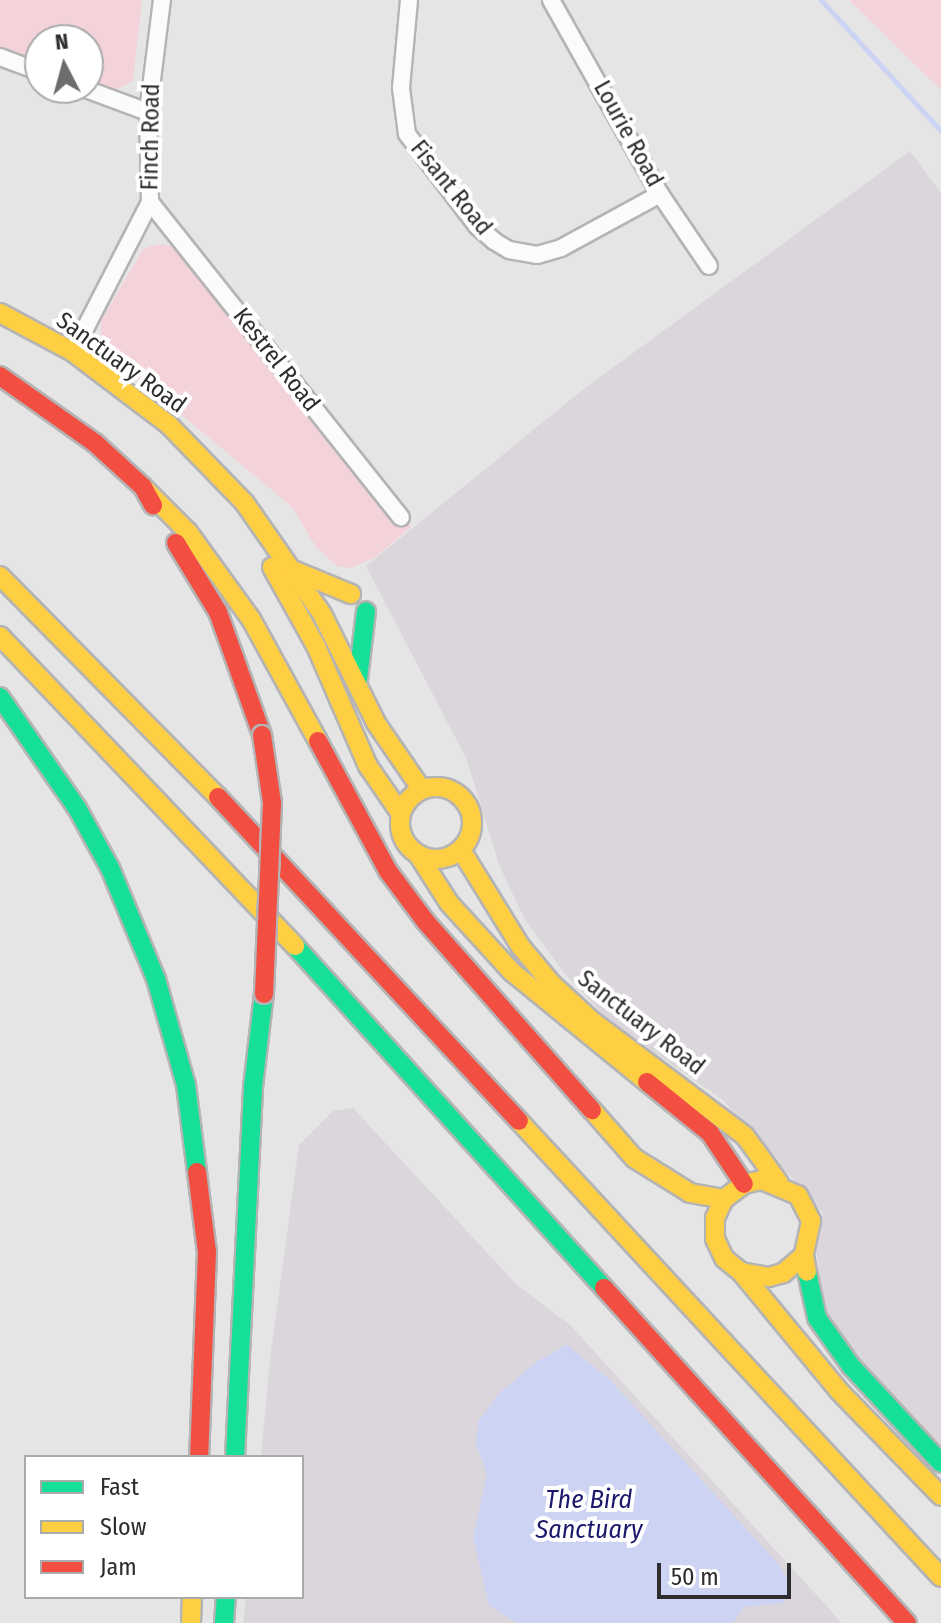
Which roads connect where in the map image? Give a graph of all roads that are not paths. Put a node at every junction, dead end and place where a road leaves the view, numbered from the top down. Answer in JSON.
{"nodes":[{"id":1,"x":162,"y":0,"type":"edge"},
{"id":2,"x":409,"y":0,"type":"edge"},
{"id":3,"x":551,"y":0,"type":"edge"},
{"id":4,"x":0,"y":57,"type":"edge"},
{"id":5,"x":24,"y":66,"type":"edge"},
{"id":6,"x":104,"y":96,"type":"edge"},
{"id":7,"x":148,"y":112,"type":"junction"},
{"id":8,"x":660,"y":194,"type":"junction"},
{"id":9,"x":150,"y":202,"type":"junction"},
{"id":10,"x":709,"y":266,"type":"dead end"},
{"id":11,"x":0,"y":313,"type":"edge"},
{"id":12,"x":73,"y":352,"type":"junction"},
{"id":13,"x":0,"y":376,"type":"edge"},
{"id":14,"x":206,"y":464,"type":"junction"},
{"id":15,"x":143,"y":487,"type":"junction"},
{"id":16,"x":401,"y":517,"type":"dead end"},
{"id":17,"x":291,"y":569,"type":"junction"},
{"id":18,"x":0,"y":576,"type":"edge"},
{"id":19,"x":351,"y":594,"type":"dead end"},
{"id":20,"x":366,"y":611,"type":"dead end"},
{"id":21,"x":0,"y":636,"type":"edge"},
{"id":22,"x":359,"y":688,"type":"junction"},
{"id":23,"x":0,"y":697,"type":"edge"},
{"id":24,"x":422,"y":790,"type":"junction"},
{"id":25,"x":401,"y":814,"type":"junction"},
{"id":26,"x":461,"y":850,"type":"junction"},
{"id":27,"x":419,"y":856,"type":"junction"},
{"id":28,"x":779,"y":1183,"type":"junction"},
{"id":29,"x":744,"y":1184,"type":"junction"},
{"id":30,"x":724,"y":1199,"type":"junction"},
{"id":31,"x":804,"y":1255,"type":"junction"},
{"id":32,"x":741,"y":1272,"type":"junction"},
{"id":33,"x":199,"y":1455,"type":"edge"},
{"id":34,"x":235,"y":1455,"type":"edge"},
{"id":35,"x":941,"y":1463,"type":"edge"},
{"id":36,"x":941,"y":1499,"type":"edge"},
{"id":37,"x":941,"y":1577,"type":"edge"},
{"id":38,"x":192,"y":1599,"type":"edge"},
{"id":39,"x":226,"y":1599,"type":"edge"},
{"id":40,"x":191,"y":1623,"type":"edge"},
{"id":41,"x":224,"y":1623,"type":"edge"},
{"id":42,"x":907,"y":1623,"type":"edge"}],
"edges":[{"from":1,"to":7,"type":"street","name":"Finch Road"},
{"from":2,"to":8,"type":"street","name":"Fisant Road"},
{"from":3,"to":8,"type":"street","name":"Lourie Road"},
{"from":4,"to":5,"type":"street"},
{"from":6,"to":7,"type":"street"},
{"from":7,"to":9,"type":"street","name":"Finch Road"},
{"from":8,"to":10,"type":"street","name":"Lourie Road"},
{"from":9,"to":12,"type":"street","name":"Finch Road"},
{"from":9,"to":16,"type":"street","name":"Kestrel Road"},
{"from":11,"to":12,"type":"main road","name":"Sanctuary Road"},
{"from":12,"to":14,"type":"main road","name":"Sanctuary Road"},
{"from":13,"to":15,"type":"main road"},
{"from":14,"to":17,"type":"main road","name":"Sanctuary Road"},
{"from":14,"to":25,"type":"main road","name":"Sanctuary Road"},
{"from":15,"to":30,"type":"main road"},
{"from":15,"to":34,"type":"main road","bridge":true},
{"from":17,"to":19,"type":"main road"},
{"from":17,"to":22,"type":"main road","name":"Sanctuary Road"},
{"from":18,"to":37,"type":"main road"},
{"from":20,"to":22,"type":"main road"},
{"from":21,"to":42,"type":"main road"},
{"from":22,"to":24,"type":"main road","name":"Sanctuary Road"},
{"from":23,"to":33,"type":"main road"},
{"from":24,"to":25,"type":"main road"},
{"from":24,"to":26,"type":"main road"},
{"from":25,"to":27,"type":"main road"},
{"from":26,"to":27,"type":"main road"},
{"from":26,"to":28,"type":"main road","name":"Sanctuary Road"},
{"from":27,"to":29,"type":"main road","name":"Sanctuary Road"},
{"from":28,"to":29,"type":"main road"},
{"from":28,"to":31,"type":"main road"},
{"from":29,"to":30,"type":"main road"},
{"from":30,"to":32,"type":"main road"},
{"from":31,"to":32,"type":"main road"},
{"from":31,"to":35,"type":"main road"},
{"from":32,"to":36,"type":"main road"},
{"from":38,"to":40,"type":"main road"},
{"from":39,"to":41,"type":"main road"}]}
